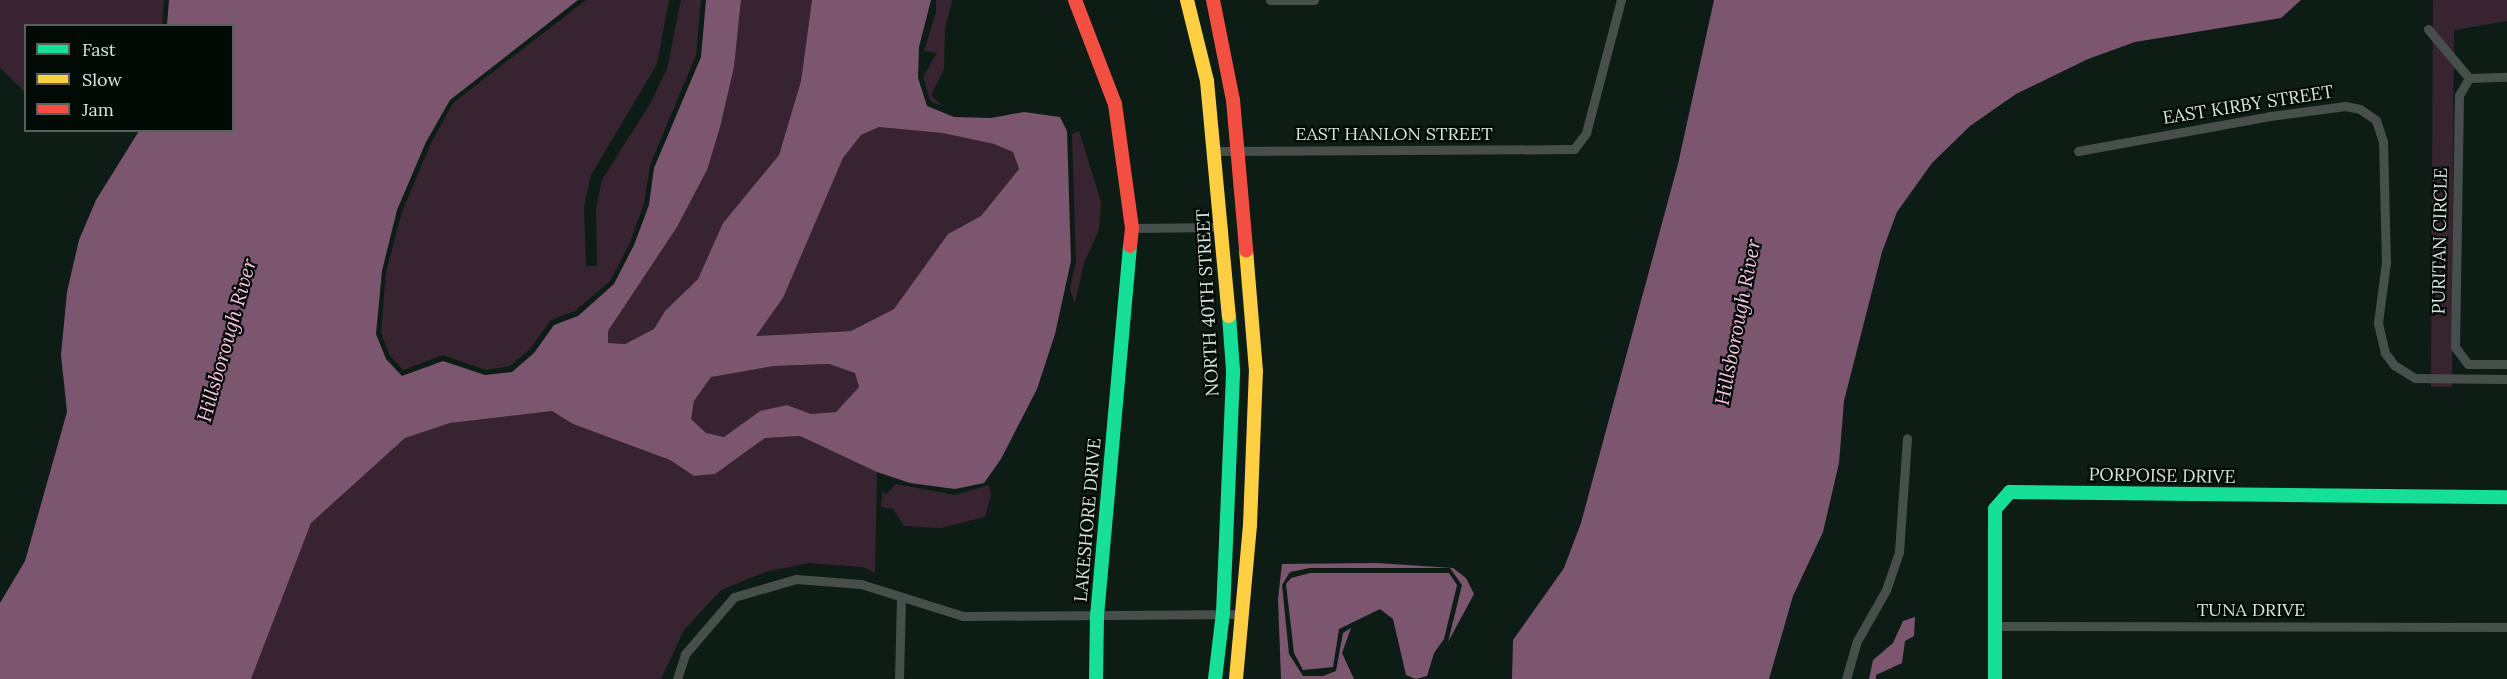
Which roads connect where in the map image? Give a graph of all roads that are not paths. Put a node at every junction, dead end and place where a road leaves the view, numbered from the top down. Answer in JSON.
{"nodes":[{"id":1,"x":1075,"y":0,"type":"edge"},
{"id":2,"x":1187,"y":0,"type":"edge"},
{"id":3,"x":1213,"y":0,"type":"edge"},
{"id":4,"x":1270,"y":0,"type":"edge"},
{"id":5,"x":1314,"y":0,"type":"edge"},
{"id":6,"x":1621,"y":0,"type":"edge"},
{"id":7,"x":2428,"y":29,"type":"dead end"},
{"id":8,"x":2507,"y":77,"type":"edge"},
{"id":9,"x":2469,"y":78,"type":"junction"},
{"id":10,"x":1215,"y":151,"type":"junction"},
{"id":11,"x":2078,"y":151,"type":"dead end"},
{"id":12,"x":1238,"y":152,"type":"junction"},
{"id":13,"x":1223,"y":227,"type":"junction"},
{"id":14,"x":1132,"y":228,"type":"junction"},
{"id":15,"x":2507,"y":364,"type":"edge"},
{"id":16,"x":1233,"y":370,"type":"junction"},
{"id":17,"x":1256,"y":371,"type":"junction"},
{"id":18,"x":2507,"y":379,"type":"edge"},
{"id":19,"x":1907,"y":438,"type":"dead end"},
{"id":20,"x":2507,"y":497,"type":"edge"},
{"id":21,"x":901,"y":599,"type":"junction"},
{"id":22,"x":1223,"y":613,"type":"junction"},
{"id":23,"x":1243,"y":614,"type":"junction"},
{"id":24,"x":1097,"y":616,"type":"junction"},
{"id":25,"x":1995,"y":626,"type":"junction"},
{"id":26,"x":2507,"y":627,"type":"edge"},
{"id":27,"x":677,"y":679,"type":"edge"},
{"id":28,"x":899,"y":679,"type":"edge"},
{"id":29,"x":1096,"y":679,"type":"edge"},
{"id":30,"x":1215,"y":679,"type":"edge"},
{"id":31,"x":1236,"y":679,"type":"edge"},
{"id":32,"x":1846,"y":679,"type":"edge"},
{"id":33,"x":1995,"y":679,"type":"edge"}],
"edges":[{"from":1,"to":14,"type":"main road","name":"LAKESHORE DRIVE"},
{"from":2,"to":10,"type":"main road","name":"NORTH 40TH STREET"},
{"from":3,"to":12,"type":"main road"},
{"from":4,"to":5,"type":"street"},
{"from":6,"to":12,"type":"street","name":"EAST HANLON STREET"},
{"from":7,"to":9,"type":"street"},
{"from":8,"to":9,"type":"street"},
{"from":9,"to":15,"type":"street","name":"PURITAN CIRCLE"},
{"from":10,"to":12,"type":"street","name":"EAST HANLON STREET"},
{"from":10,"to":13,"type":"main road","name":"NORTH 40TH STREET"},
{"from":11,"to":18,"type":"street","name":"EAST KIRBY STREET"},
{"from":12,"to":17,"type":"main road"},
{"from":13,"to":14,"type":"street"},
{"from":13,"to":16,"type":"main road","name":"NORTH 40TH STREET"},
{"from":14,"to":24,"type":"main road","name":"LAKESHORE DRIVE"},
{"from":16,"to":17,"type":"main road"},
{"from":16,"to":22,"type":"main road","name":"NORTH 40TH STREET"},
{"from":17,"to":23,"type":"main road"},
{"from":19,"to":32,"type":"street"},
{"from":20,"to":25,"type":"main road","name":"PORPOISE DRIVE"},
{"from":21,"to":24,"type":"street","name":"LAKESHORE DRIVE"},
{"from":21,"to":27,"type":"street","name":"LAKESHORE DRIVE"},
{"from":21,"to":28,"type":"street"},
{"from":22,"to":23,"type":"street"},
{"from":22,"to":24,"type":"street"},
{"from":22,"to":30,"type":"main road","name":"NORTH 40TH STREET"},
{"from":23,"to":31,"type":"main road"},
{"from":24,"to":29,"type":"main road"},
{"from":25,"to":26,"type":"street","name":"TUNA DRIVE"},
{"from":25,"to":33,"type":"main road","name":"PORPOISE DRIVE"}]}
